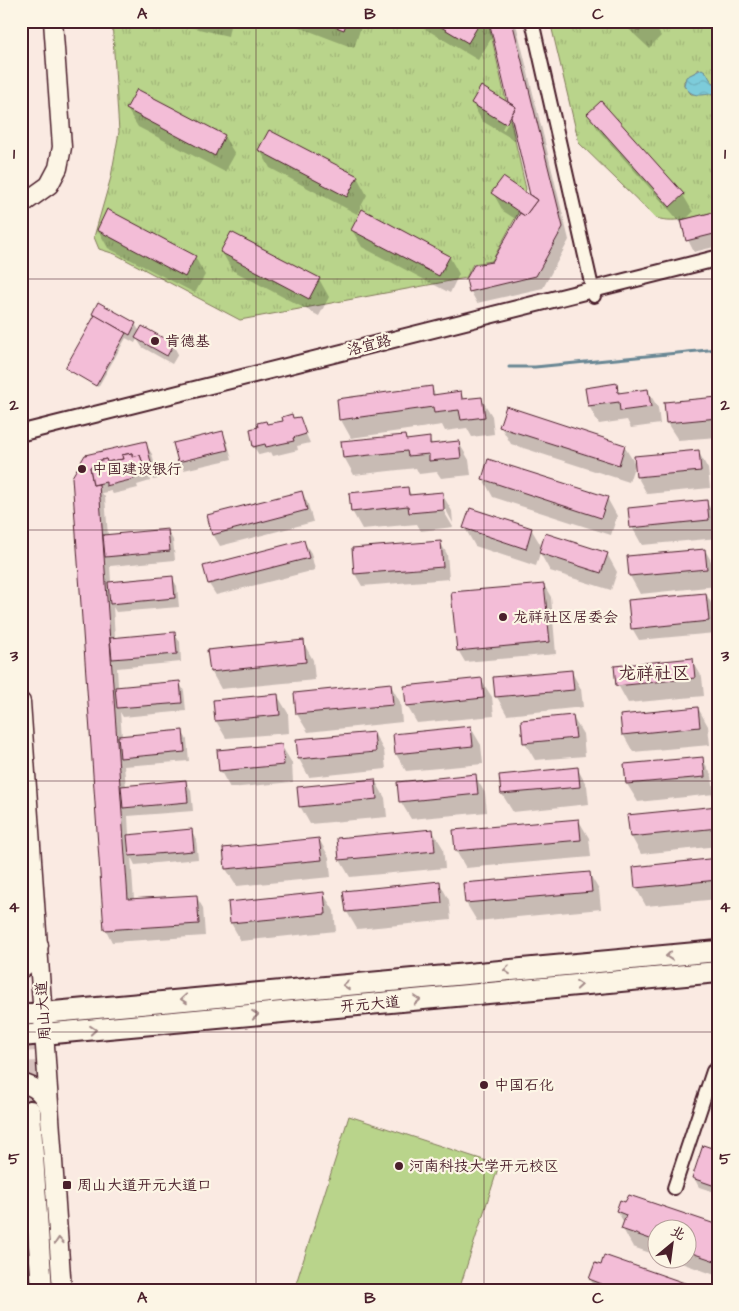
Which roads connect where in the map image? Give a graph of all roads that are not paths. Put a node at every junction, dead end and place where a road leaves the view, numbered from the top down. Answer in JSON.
{"nodes":[{"id":1,"x":53,"y":21,"type":"edge"},
{"id":2,"x":532,"y":21,"type":"edge"},
{"id":3,"x":59,"y":118,"type":"junction"},
{"id":4,"x":21,"y":192,"type":"edge"},
{"id":5,"x":21,"y":205,"type":"edge"},
{"id":6,"x":718,"y":258,"type":"edge"},
{"id":7,"x":718,"y":266,"type":"edge"},
{"id":8,"x":593,"y":292,"type":"junction"},
{"id":9,"x":21,"y":433,"type":"edge"},
{"id":10,"x":21,"y":441,"type":"edge"},
{"id":11,"x":21,"y":702,"type":"edge"},
{"id":12,"x":39,"y":944,"type":"junction"},
{"id":13,"x":718,"y":951,"type":"edge"},
{"id":14,"x":21,"y":969,"type":"edge"},
{"id":15,"x":718,"y":972,"type":"edge"},
{"id":16,"x":44,"y":1012,"type":"junction"},
{"id":17,"x":21,"y":1015,"type":"edge"},
{"id":18,"x":45,"y":1035,"type":"junction"},
{"id":19,"x":21,"y":1036,"type":"edge"},
{"id":20,"x":712,"y":1071,"type":"dead end"},
{"id":21,"x":21,"y":1083,"type":"edge"},
{"id":22,"x":50,"y":1110,"type":"junction"},
{"id":23,"x":30,"y":1111,"type":"tunnel mouth"},
{"id":24,"x":674,"y":1188,"type":"dead end"},
{"id":25,"x":42,"y":1290,"type":"edge"},
{"id":26,"x":62,"y":1290,"type":"edge"}],
"edges":[{"from":1,"to":3,"type":"main road"},
{"from":2,"to":8,"type":"street"},
{"from":3,"to":4,"type":"main road"},
{"from":3,"to":5,"type":"main road"},
{"from":6,"to":8,"type":"street","name":"洛宜路"},
{"from":7,"to":8,"type":"street","name":"洛宜路"},
{"from":8,"to":9,"type":"street","name":"洛宜路"},
{"from":8,"to":10,"type":"street","name":"洛宜路"},
{"from":11,"to":12,"type":"main road","name":"周山大道"},
{"from":12,"to":14,"type":"main road"},
{"from":12,"to":16,"type":"main road","name":"周山大道"},
{"from":13,"to":16,"type":"main road","name":"开元大道","one_way":true},
{"from":18,"to":15,"type":"main road","name":"开元大道","one_way":true},
{"from":16,"to":17,"type":"main road","name":"开元大道"},
{"from":16,"to":18,"type":"main road","name":"周山大道"},
{"from":18,"to":19,"type":"main road","name":"开元大道"},
{"from":18,"to":22,"type":"main road","name":"周山大道"},
{"from":20,"to":24,"type":"street"},
{"from":21,"to":22,"type":"main road"},
{"from":26,"to":22,"type":"main road","name":"周山大道","one_way":true},
{"from":23,"to":25,"type":"main road"}]}
